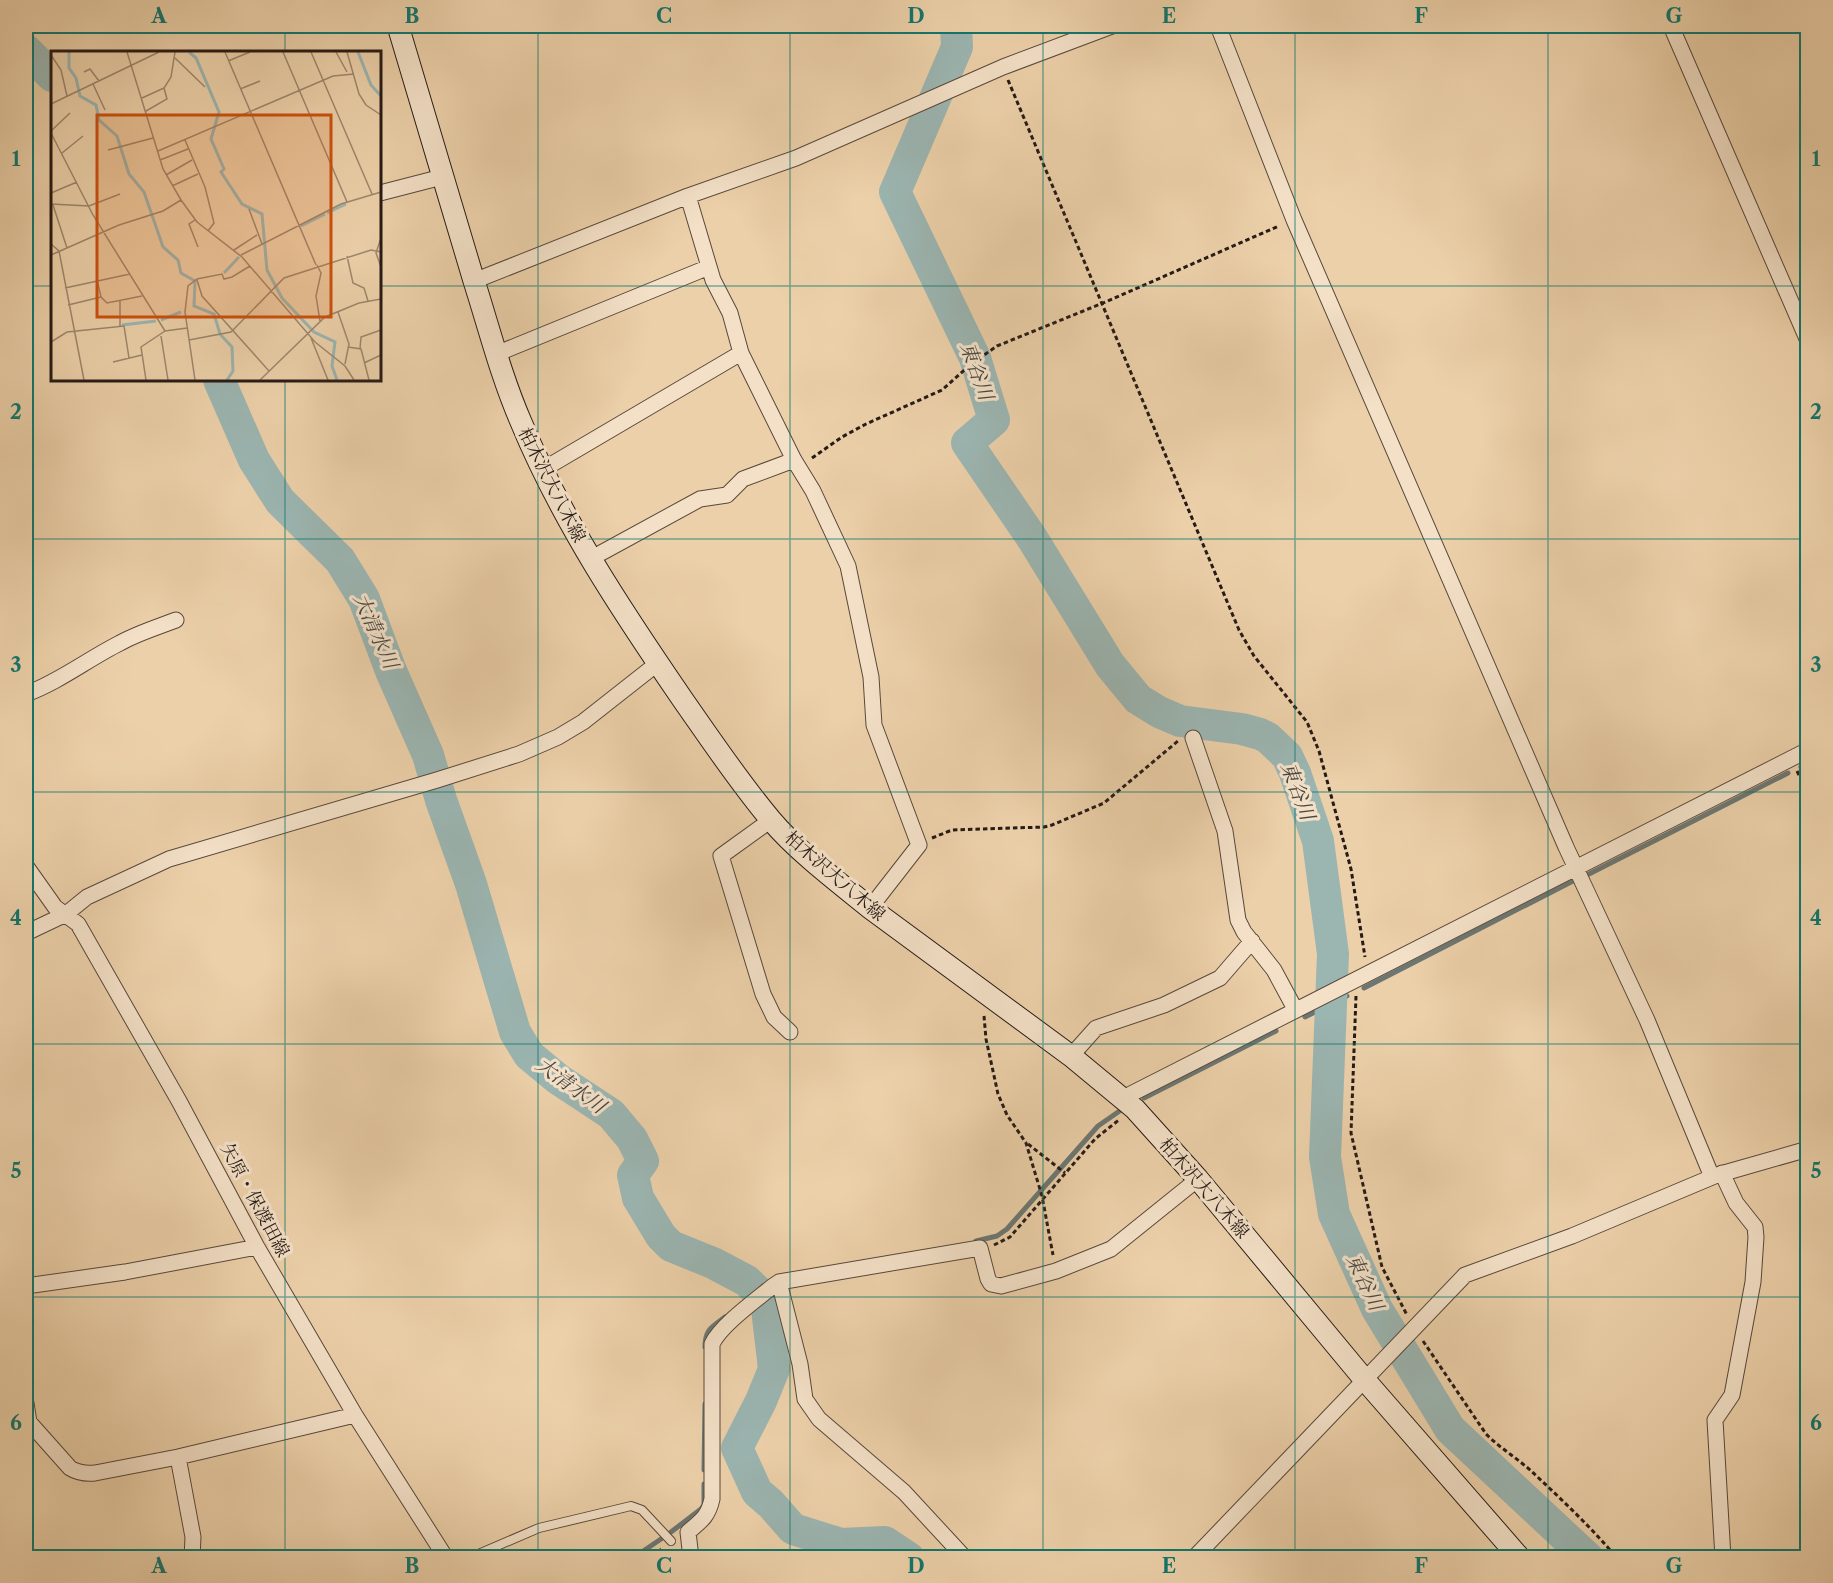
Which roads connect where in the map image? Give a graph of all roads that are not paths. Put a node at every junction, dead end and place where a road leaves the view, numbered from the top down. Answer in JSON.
{"nodes":[{"id":1,"x":398,"y":26,"type":"edge"},
{"id":2,"x":1112,"y":26,"type":"edge"},
{"id":3,"x":1218,"y":26,"type":"edge"},
{"id":4,"x":1671,"y":26,"type":"edge"},
{"id":5,"x":442,"y":177,"type":"junction"},
{"id":6,"x":381,"y":193,"type":"edge"},
{"id":7,"x":688,"y":196,"type":"junction"},
{"id":8,"x":709,"y":267,"type":"junction"},
{"id":9,"x":474,"y":281,"type":"junction"},
{"id":10,"x":1808,"y":341,"type":"edge"},
{"id":11,"x":741,"y":353,"type":"junction"},
{"id":12,"x":496,"y":354,"type":"junction"},
{"id":13,"x":796,"y":464,"type":"junction"},
{"id":14,"x":542,"y":470,"type":"junction"},
{"id":15,"x":590,"y":559,"type":"junction"},
{"id":16,"x":176,"y":620,"type":"dead end"},
{"id":17,"x":658,"y":663,"type":"junction"},
{"id":18,"x":26,"y":694,"type":"edge"},
{"id":19,"x":1193,"y":738,"type":"road end"},
{"id":20,"x":1808,"y":750,"type":"edge"},
{"id":21,"x":771,"y":820,"type":"junction"},
{"id":22,"x":26,"y":866,"type":"edge"},
{"id":23,"x":1577,"y":868,"type":"junction"},
{"id":24,"x":870,"y":908,"type":"junction"},
{"id":25,"x":66,"y":914,"type":"junction"},
{"id":26,"x":26,"y":933,"type":"edge"},
{"id":27,"x":1252,"y":941,"type":"junction"},
{"id":28,"x":1299,"y":1007,"type":"junction"},
{"id":29,"x":790,"y":1032,"type":"dead end"},
{"id":30,"x":1071,"y":1056,"type":"junction"},
{"id":31,"x":1124,"y":1107,"type":"junction"},
{"id":32,"x":1808,"y":1149,"type":"edge"},
{"id":33,"x":1717,"y":1175,"type":"junction"},
{"id":34,"x":1198,"y":1179,"type":"junction"},
{"id":35,"x":257,"y":1247,"type":"junction"},
{"id":36,"x":776,"y":1284,"type":"junction"},
{"id":37,"x":26,"y":1286,"type":"edge"},
{"id":38,"x":1364,"y":1379,"type":"junction"},
{"id":39,"x":26,"y":1403,"type":"edge"},
{"id":40,"x":355,"y":1415,"type":"junction"},
{"id":41,"x":27,"y":1423,"type":"edge"},
{"id":42,"x":178,"y":1457,"type":"junction"},
{"id":43,"x":671,"y":1541,"type":"dead end"},
{"id":44,"x":192,"y":1557,"type":"edge"},
{"id":45,"x":446,"y":1557,"type":"edge"},
{"id":46,"x":469,"y":1557,"type":"edge"},
{"id":47,"x":691,"y":1557,"type":"edge"},
{"id":48,"x":965,"y":1557,"type":"edge"},
{"id":49,"x":1194,"y":1557,"type":"edge"},
{"id":50,"x":1520,"y":1557,"type":"edge"},
{"id":51,"x":1723,"y":1557,"type":"edge"}],
"edges":[{"from":1,"to":5,"type":"main road","name":"柏木沢大八木線"},
{"from":2,"to":7,"type":"street"},
{"from":3,"to":23,"type":"street"},
{"from":4,"to":10,"type":"street"},
{"from":5,"to":6,"type":"street"},
{"from":5,"to":9,"type":"main road","name":"柏木沢大八木線"},
{"from":7,"to":8,"type":"street"},
{"from":7,"to":9,"type":"street"},
{"from":8,"to":11,"type":"street"},
{"from":8,"to":12,"type":"street"},
{"from":9,"to":12,"type":"main road","name":"柏木沢大八木線"},
{"from":11,"to":13,"type":"street"},
{"from":11,"to":14,"type":"street"},
{"from":12,"to":14,"type":"main road","name":"柏木沢大八木線"},
{"from":13,"to":15,"type":"street"},
{"from":13,"to":24,"type":"street"},
{"from":14,"to":15,"type":"main road","name":"柏木沢大八木線"},
{"from":15,"to":17,"type":"main road","name":"柏木沢大八木線"},
{"from":16,"to":18,"type":"street"},
{"from":17,"to":21,"type":"main road","name":"柏木沢大八木線"},
{"from":17,"to":25,"type":"street"},
{"from":19,"to":27,"type":"street"},
{"from":20,"to":23,"type":"street"},
{"from":21,"to":24,"type":"main road","name":"柏木沢大八木線"},
{"from":21,"to":29,"type":"street"},
{"from":22,"to":25,"type":"street","name":"矢原・保渡田線"},
{"from":23,"to":28,"type":"street"},
{"from":23,"to":33,"type":"street"},
{"from":24,"to":30,"type":"main road","name":"柏木沢大八木線"},
{"from":25,"to":26,"type":"street"},
{"from":25,"to":35,"type":"street","name":"矢原・保渡田線"},
{"from":27,"to":28,"type":"street"},
{"from":27,"to":30,"type":"street"},
{"from":28,"to":31,"type":"street"},
{"from":30,"to":31,"type":"main road","name":"柏木沢大八木線"},
{"from":31,"to":34,"type":"main road","name":"柏木沢大八木線"},
{"from":32,"to":33,"type":"street"},
{"from":33,"to":38,"type":"street"},
{"from":33,"to":51,"type":"street"},
{"from":34,"to":36,"type":"street"},
{"from":34,"to":38,"type":"main road","name":"柏木沢大八木線"},
{"from":35,"to":37,"type":"street"},
{"from":35,"to":40,"type":"street","name":"矢原・保渡田線"},
{"from":36,"to":47,"type":"street"},
{"from":36,"to":48,"type":"street"},
{"from":38,"to":49,"type":"street"},
{"from":38,"to":50,"type":"main road","name":"柏木沢大八木線"},
{"from":39,"to":41,"type":"street"},
{"from":40,"to":42,"type":"street"},
{"from":40,"to":45,"type":"street","name":"矢原・保渡田線"},
{"from":41,"to":42,"type":"street"},
{"from":42,"to":44,"type":"street"},
{"from":43,"to":46,"type":"lane"}]}
